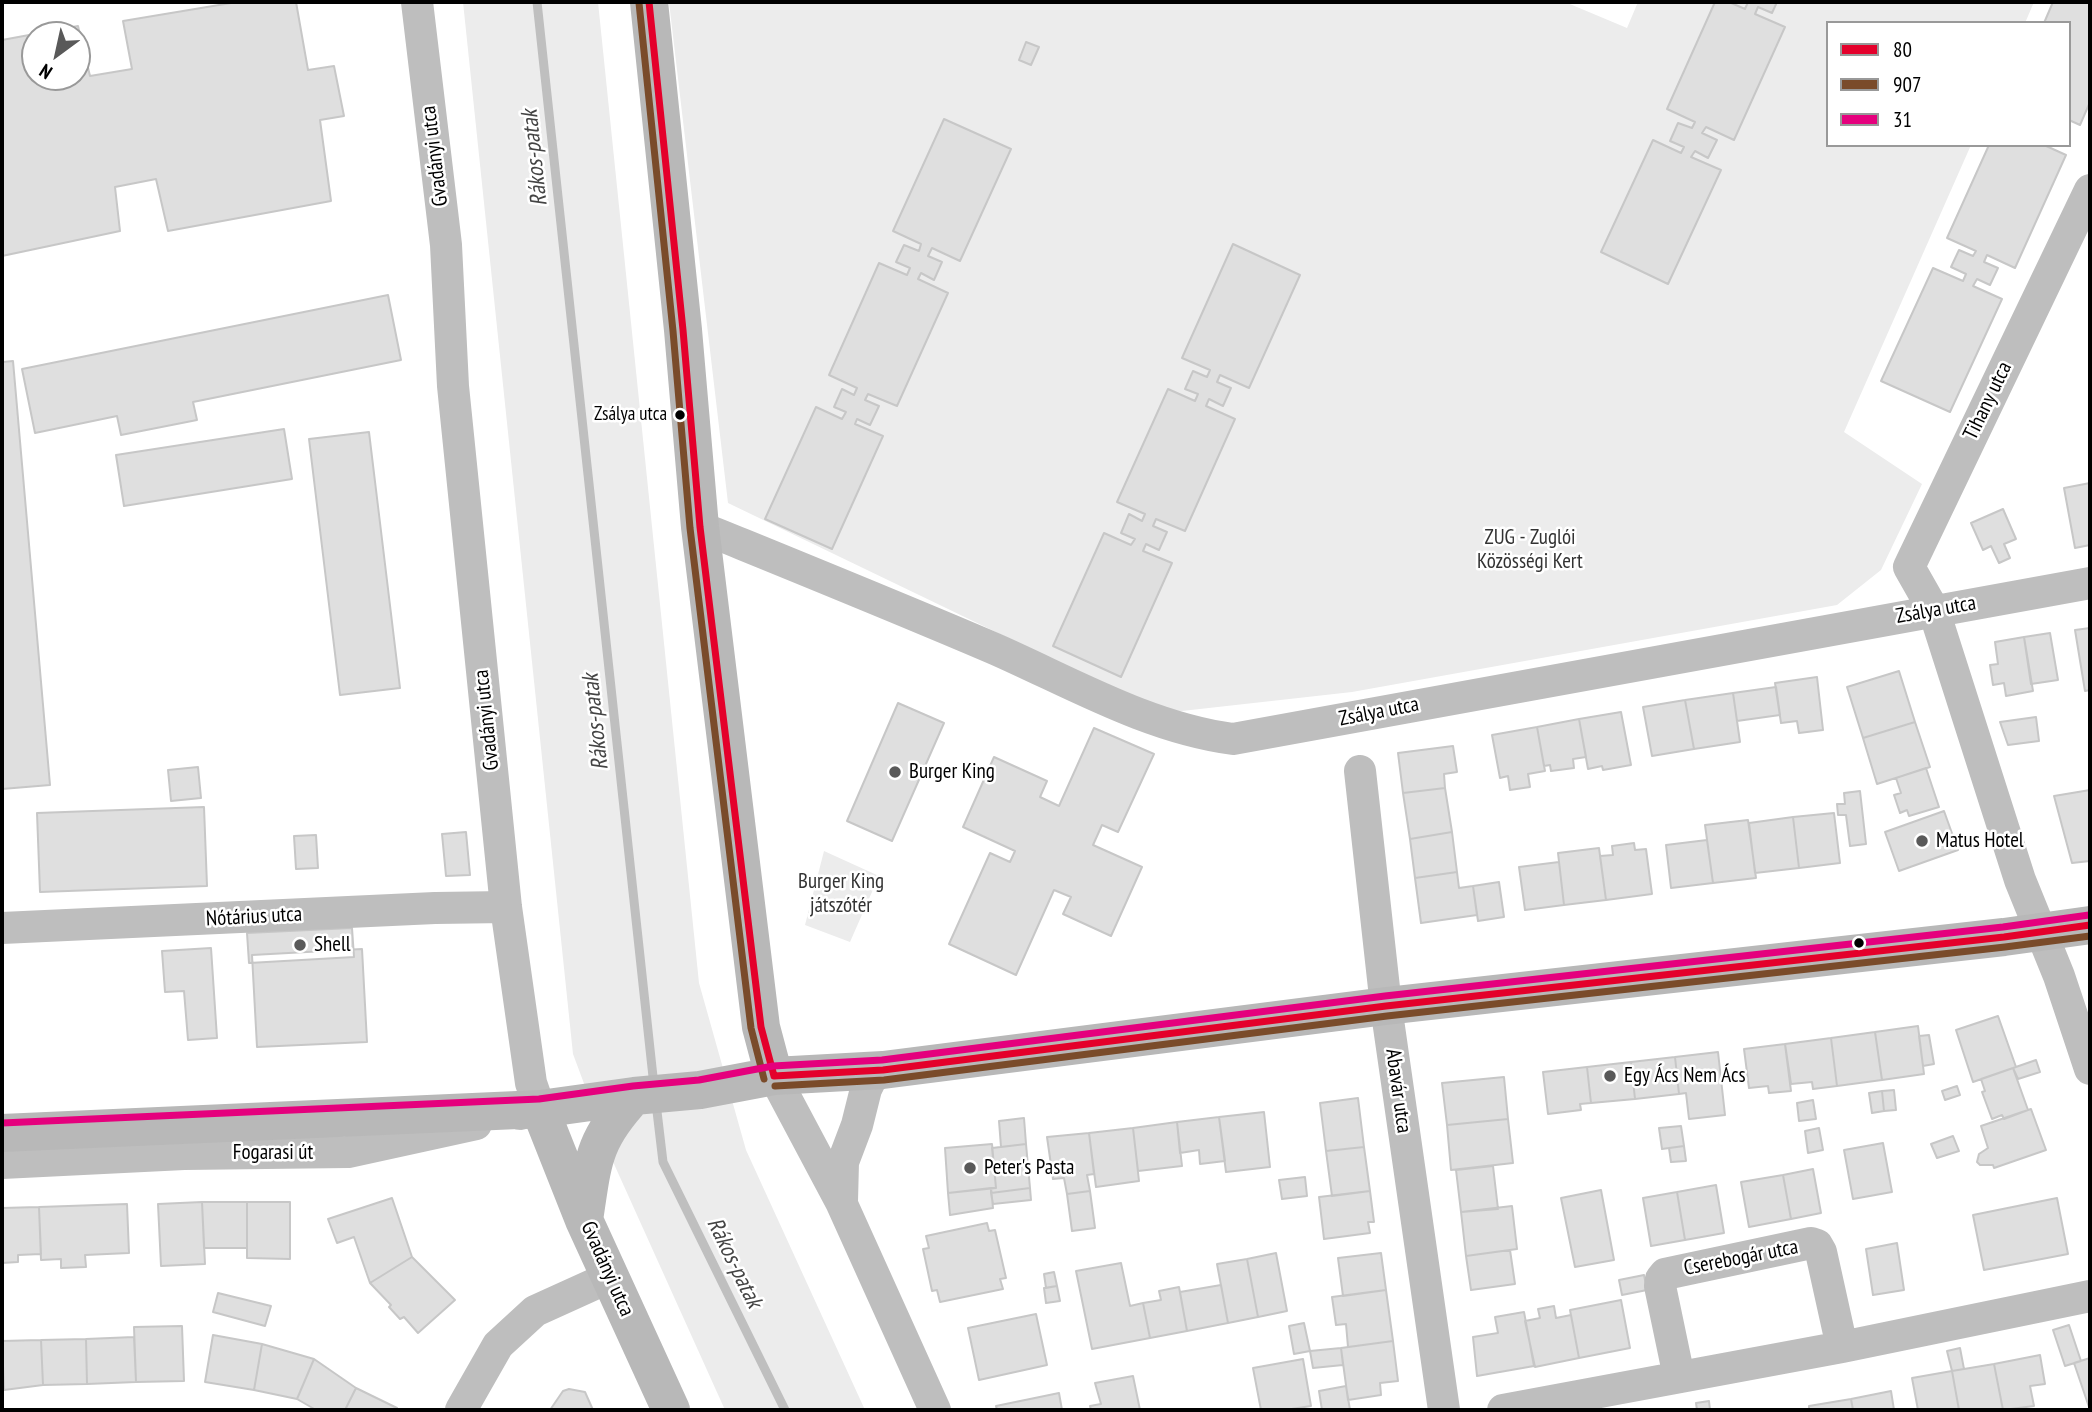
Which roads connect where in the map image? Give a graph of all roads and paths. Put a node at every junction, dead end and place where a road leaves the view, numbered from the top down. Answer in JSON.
{"nodes":[{"id":1,"x":417,"y":2,"type":"edge"},
{"id":2,"x":649,"y":2,"type":"edge"},
{"id":3,"x":2090,"y":190,"type":"edge"},
{"id":4,"x":700,"y":527,"type":"junction"},
{"id":5,"x":2090,"y":583,"type":"edge"},
{"id":6,"x":1934,"y":611,"type":"junction"},
{"id":7,"x":1360,"y":771,"type":"dead end"},
{"id":8,"x":506,"y":907,"type":"junction"},
{"id":9,"x":2090,"y":925,"type":"edge"},
{"id":10,"x":2,"y":928,"type":"edge"},
{"id":11,"x":2041,"y":932,"type":"junction"},
{"id":12,"x":1386,"y":1006,"type":"junction"},
{"id":13,"x":2090,"y":1069,"type":"edge"},
{"id":14,"x":875,"y":1071,"type":"junction"},
{"id":15,"x":774,"y":1076,"type":"junction"},
{"id":16,"x":634,"y":1096,"type":"junction"},
{"id":17,"x":540,"y":1110,"type":"junction"},
{"id":18,"x":2,"y":1133,"type":"edge"},
{"id":19,"x":2,"y":1163,"type":"edge"},
{"id":20,"x":842,"y":1202,"type":"junction"},
{"id":21,"x":584,"y":1220,"type":"junction"},
{"id":22,"x":610,"y":1277,"type":"junction"},
{"id":23,"x":2090,"y":1296,"type":"edge"},
{"id":24,"x":1842,"y":1347,"type":"junction"},
{"id":25,"x":1679,"y":1377,"type":"junction"},
{"id":26,"x":461,"y":1410,"type":"edge"},
{"id":27,"x":671,"y":1410,"type":"edge"},
{"id":28,"x":935,"y":1410,"type":"edge"},
{"id":29,"x":1444,"y":1410,"type":"edge"},
{"id":30,"x":1503,"y":1410,"type":"edge"}],
"edges":[{"from":1,"to":8,"type":"street","name":"Gvadányi utca"},
{"from":2,"to":4,"type":"main road"},
{"from":3,"to":6,"type":"street","name":"Tihany utca"},
{"from":4,"to":6,"type":"street","name":"Zsálya utca"},
{"from":4,"to":15,"type":"main road"},
{"from":5,"to":6,"type":"street","name":"Zsálya utca"},
{"from":6,"to":11,"type":"street"},
{"from":7,"to":12,"type":"street","name":"Abavár utca"},
{"from":8,"to":10,"type":"street","name":"Nótárius utca"},
{"from":8,"to":17,"type":"street","name":"Gvadányi utca"},
{"from":9,"to":11,"type":"main road","name":"Fogarasi út"},
{"from":11,"to":12,"type":"main road","name":"Fogarasi út"},
{"from":11,"to":13,"type":"street"},
{"from":12,"to":14,"type":"main road","name":"Fogarasi út"},
{"from":12,"to":29,"type":"street","name":"Abavár utca"},
{"from":14,"to":15,"type":"main road","name":"Fogarasi út"},
{"from":14,"to":20,"type":"street"},
{"from":15,"to":16,"type":"main road","name":"Fogarasi út"},
{"from":15,"to":20,"type":"street"},
{"from":16,"to":17,"type":"main road","name":"Fogarasi út"},
{"from":16,"to":21,"type":"main road"},
{"from":17,"to":18,"type":"main road","name":"Fogarasi út"},
{"from":17,"to":19,"type":"street","name":"Fogarasi út"},
{"from":17,"to":21,"type":"main road","name":"Gvadányi utca"},
{"from":20,"to":28,"type":"street"},
{"from":21,"to":22,"type":"main road","name":"Gvadányi utca"},
{"from":22,"to":26,"type":"street"},
{"from":22,"to":27,"type":"main road","name":"Gvadányi utca"},
{"from":23,"to":24,"type":"street"},
{"from":24,"to":25,"type":"street"},
{"from":24,"to":25,"type":"street","name":"Cserebogár utca"},
{"from":25,"to":30,"type":"street"}]}
